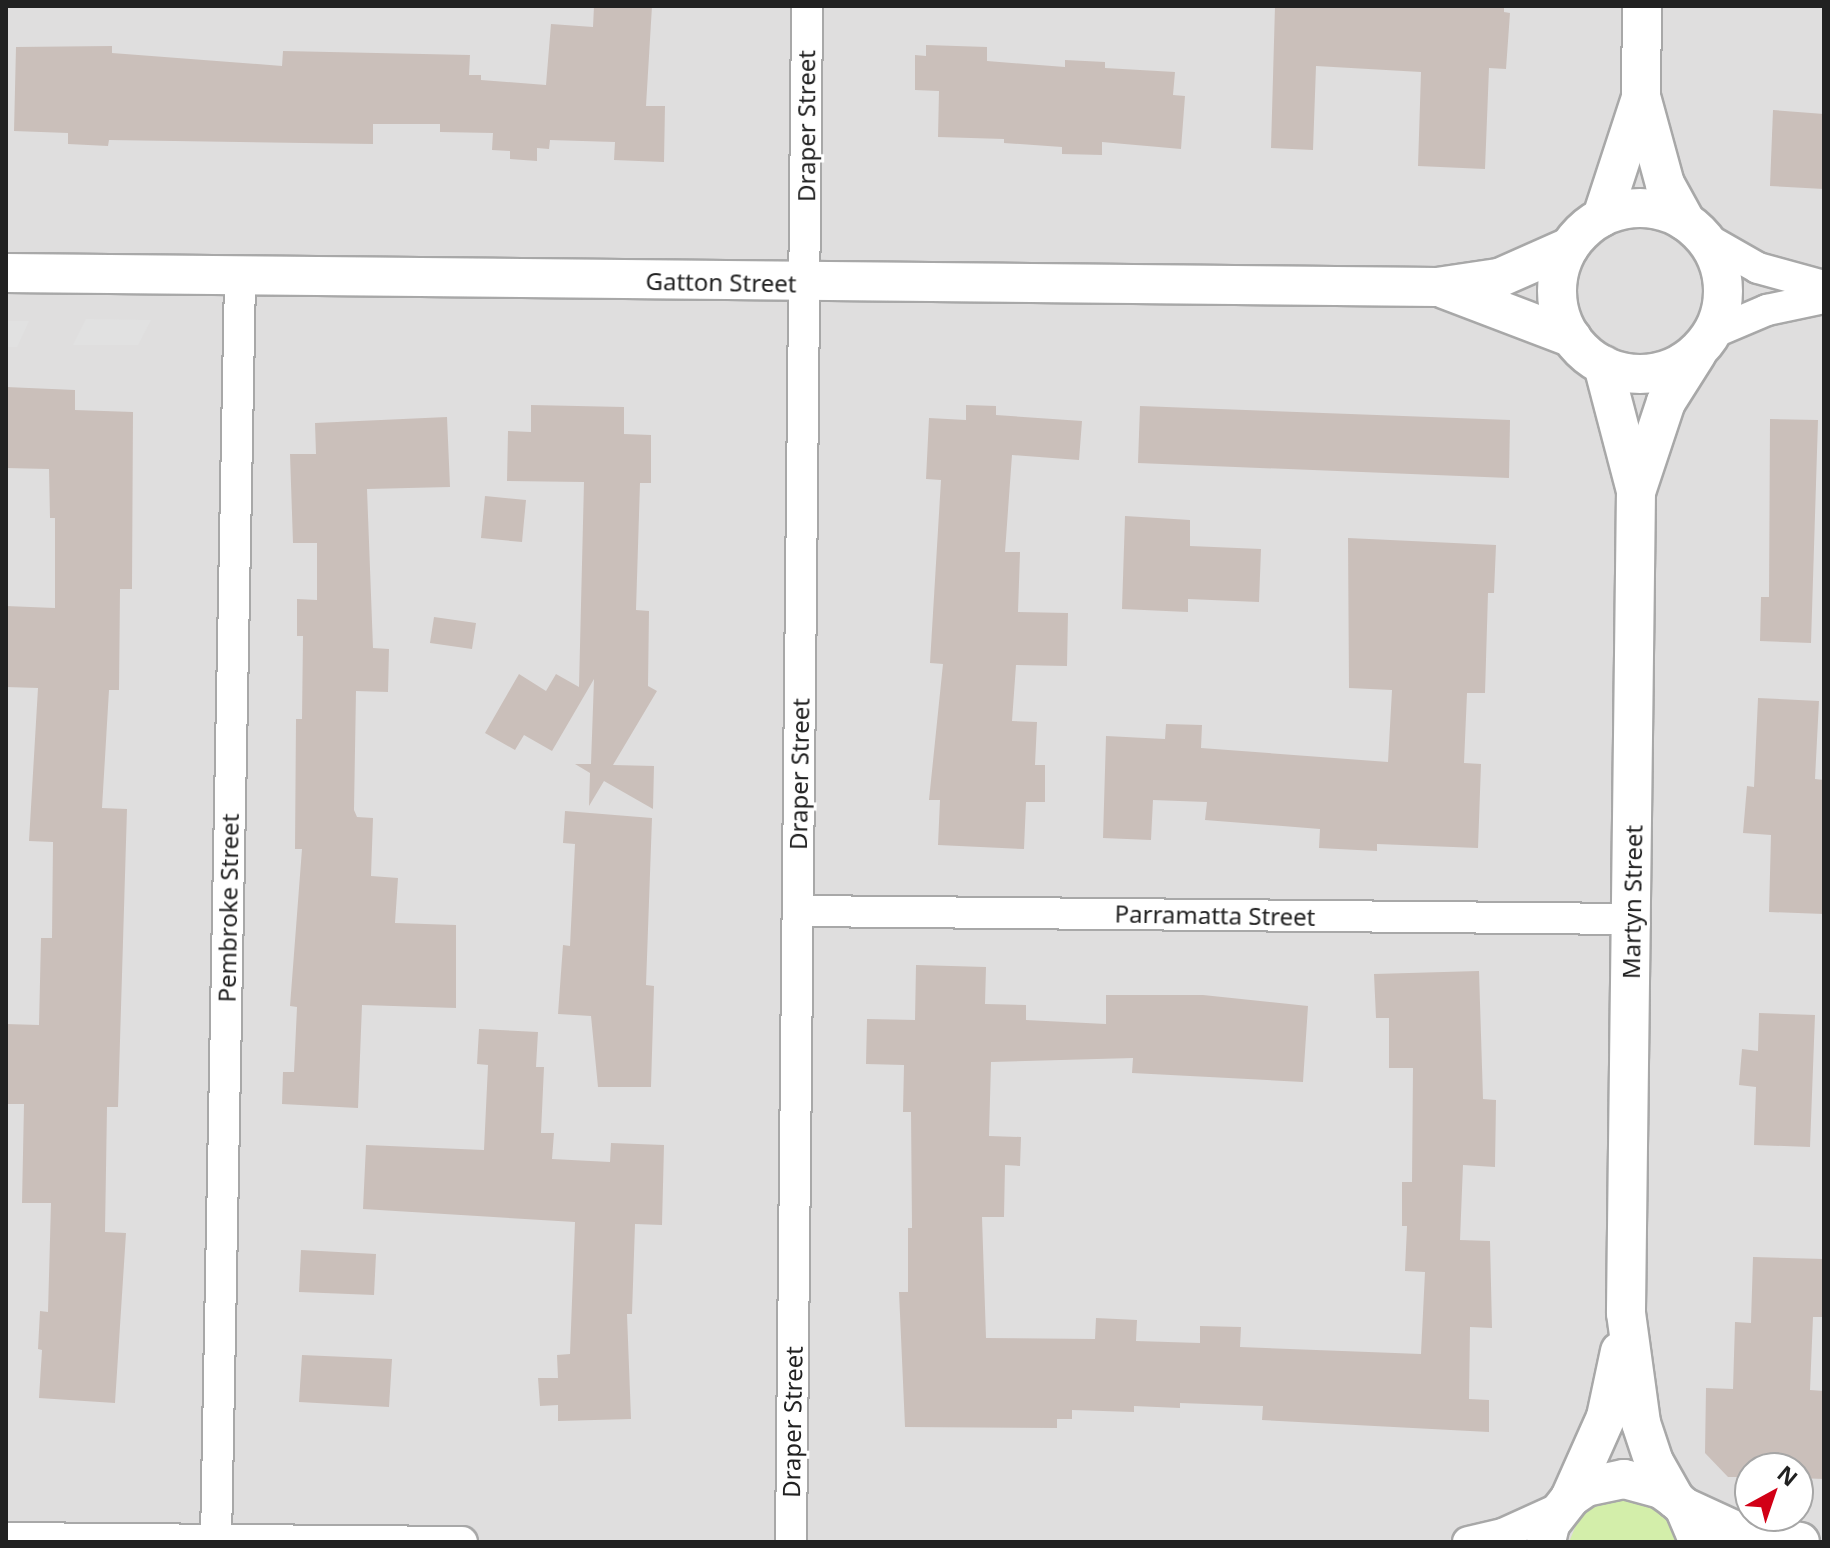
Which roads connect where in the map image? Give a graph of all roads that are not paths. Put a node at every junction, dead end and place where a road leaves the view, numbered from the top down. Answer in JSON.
{"nodes":[{"id":1,"x":807,"y":6,"type":"edge"},
{"id":2,"x":1642,"y":6,"type":"edge"},
{"id":3,"x":1641,"y":98,"type":"junction"},
{"id":4,"x":1602,"y":217,"type":"junction"},
{"id":5,"x":1694,"y":229,"type":"junction"},
{"id":6,"x":1569,"y":247,"type":"junction"},
{"id":7,"x":6,"y":273,"type":"edge"},
{"id":8,"x":240,"y":276,"type":"junction"},
{"id":9,"x":804,"y":284,"type":"junction"},
{"id":10,"x":1824,"y":286,"type":"edge"},
{"id":11,"x":1437,"y":287,"type":"junction"},
{"id":12,"x":1824,"y":298,"type":"edge"},
{"id":13,"x":1572,"y":338,"type":"junction"},
{"id":14,"x":1705,"y":343,"type":"junction"},
{"id":15,"x":1603,"y":365,"type":"junction"},
{"id":16,"x":1636,"y":491,"type":"junction"},
{"id":17,"x":798,"y":911,"type":"junction"},
{"id":18,"x":1633,"y":919,"type":"junction"},
{"id":19,"x":1626,"y":1313,"type":"junction"},
{"id":20,"x":1680,"y":1503,"type":"junction"},
{"id":21,"x":1559,"y":1516,"type":"edge"},
{"id":22,"x":6,"y":1538,"type":"edge"},
{"id":23,"x":216,"y":1540,"type":"edge"},
{"id":24,"x":424,"y":1542,"type":"edge"},
{"id":25,"x":462,"y":1542,"type":"edge"},
{"id":26,"x":791,"y":1542,"type":"edge"},
{"id":27,"x":1468,"y":1542,"type":"edge"},
{"id":28,"x":1699,"y":1542,"type":"edge"},
{"id":29,"x":1800,"y":1542,"type":"edge"}],
"edges":[{"from":1,"to":9,"type":"street","name":"Draper Street"},
{"from":2,"to":3,"type":"street"},
{"from":3,"to":4,"type":"street"},
{"from":3,"to":5,"type":"street"},
{"from":4,"to":5,"type":"street"},
{"from":4,"to":6,"type":"street"},
{"from":5,"to":10,"type":"street"},
{"from":5,"to":14,"type":"street"},
{"from":6,"to":11,"type":"street","name":"Gatton Street"},
{"from":6,"to":13,"type":"street"},
{"from":7,"to":8,"type":"street","name":"Gatton Street"},
{"from":8,"to":9,"type":"street","name":"Gatton Street"},
{"from":8,"to":23,"type":"street","name":"Pembroke Street"},
{"from":9,"to":11,"type":"street","name":"Gatton Street"},
{"from":9,"to":17,"type":"street","name":"Draper Street"},
{"from":11,"to":13,"type":"street","name":"Gatton Street"},
{"from":12,"to":14,"type":"street"},
{"from":13,"to":15,"type":"street"},
{"from":14,"to":15,"type":"street"},
{"from":14,"to":16,"type":"street","name":"Martyn Street"},
{"from":15,"to":16,"type":"street","name":"Martyn Street"},
{"from":16,"to":18,"type":"street","name":"Martyn Street"},
{"from":17,"to":18,"type":"street","name":"Parramatta Street"},
{"from":17,"to":26,"type":"street","name":"Draper Street"},
{"from":18,"to":19,"type":"street","name":"Martyn Street"},
{"from":19,"to":20,"type":"street","name":"Martyn Street"},
{"from":19,"to":21,"type":"street","name":"Martyn Street"},
{"from":20,"to":21,"type":"street"},
{"from":20,"to":28,"type":"street","name":"Martyn Street"},
{"from":20,"to":29,"type":"street"},
{"from":21,"to":27,"type":"street"},
{"from":22,"to":23,"type":"street"},
{"from":23,"to":24,"type":"street"},
{"from":24,"to":25,"type":"street"}]}
